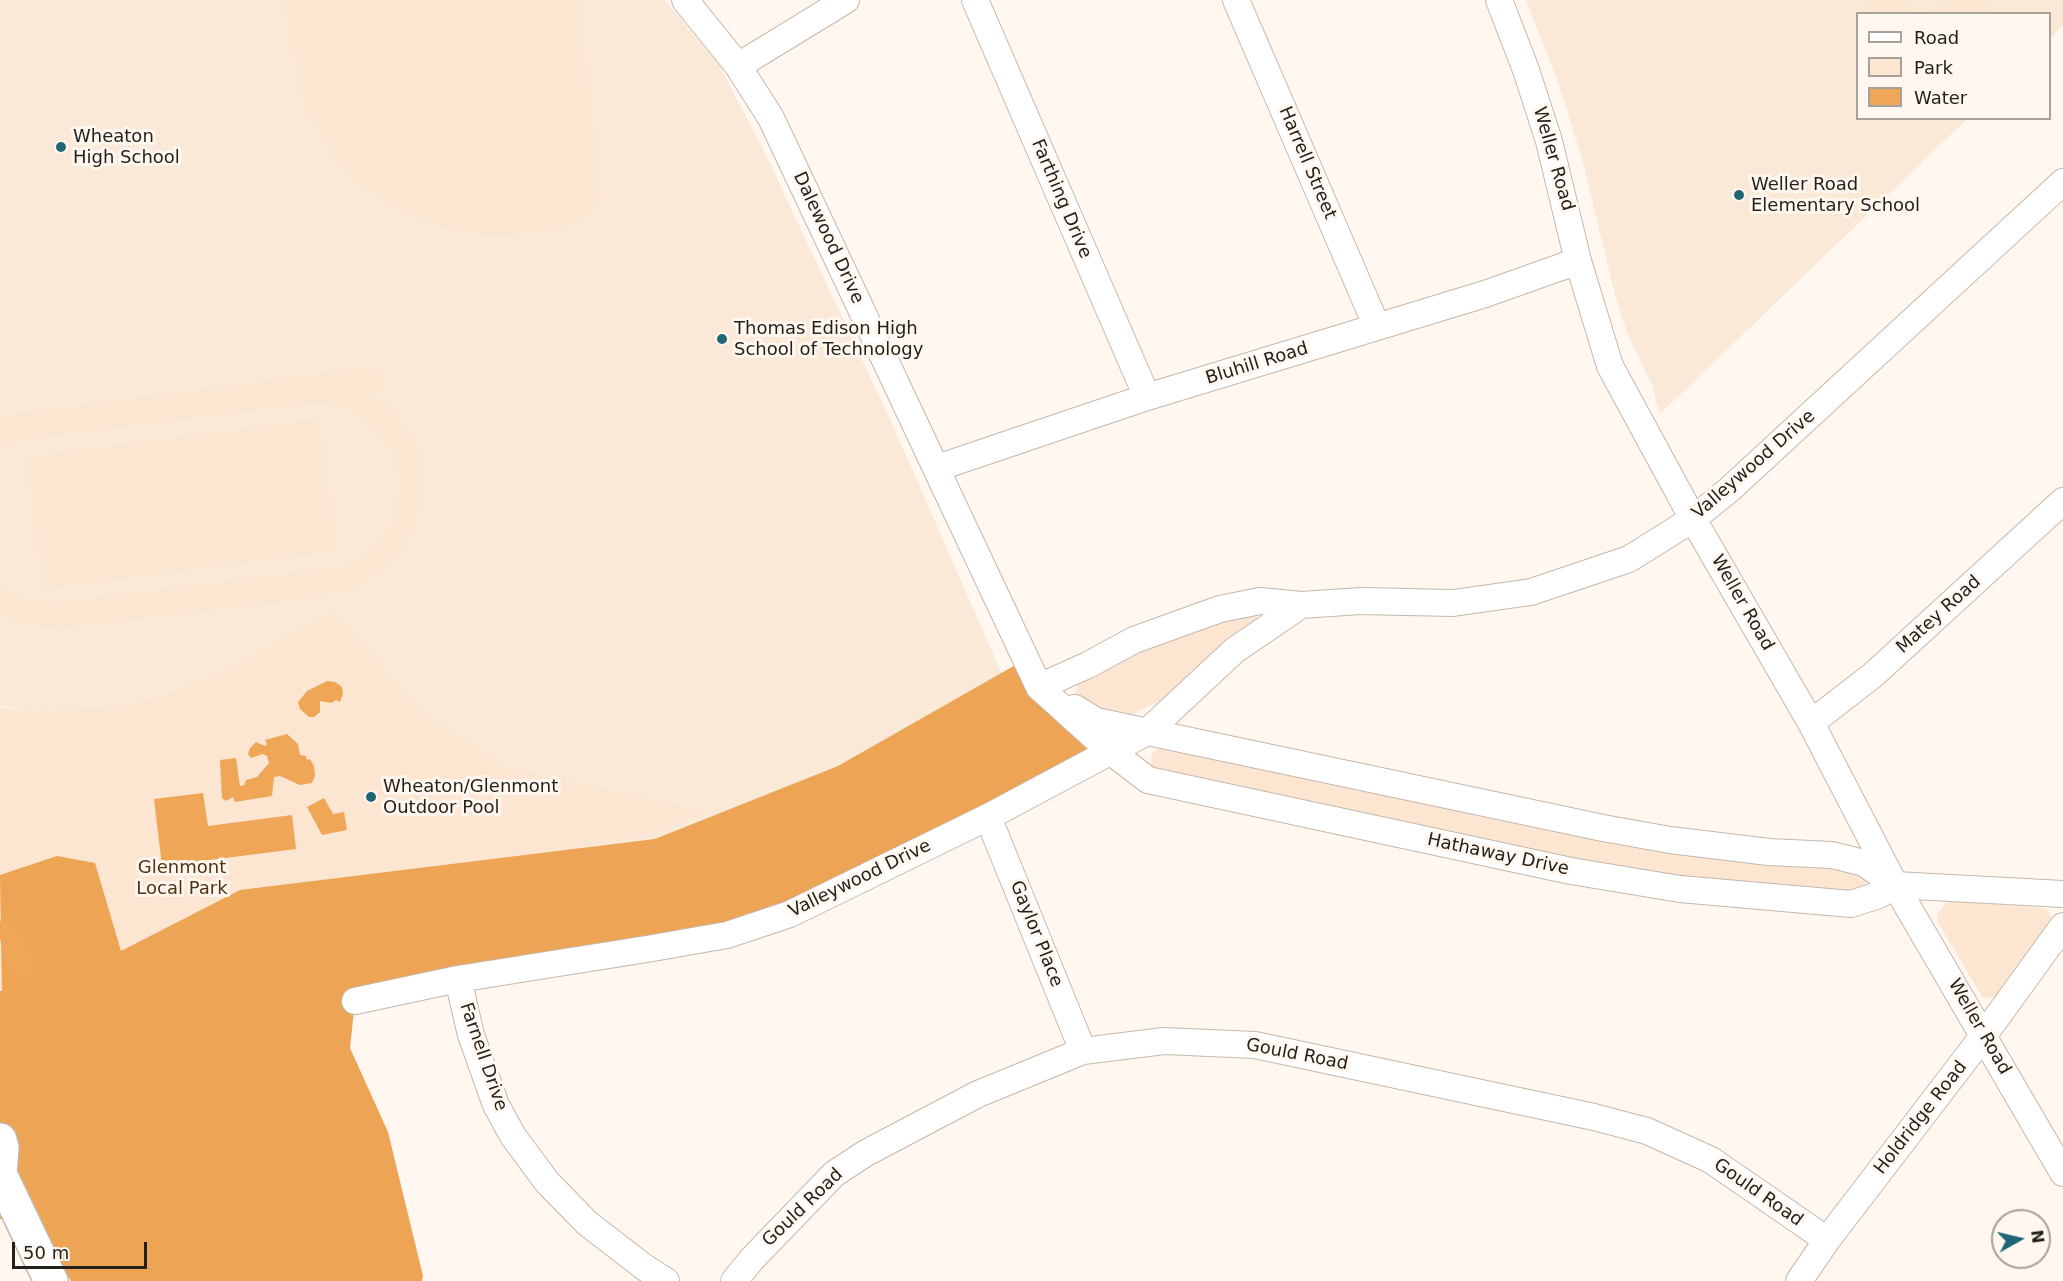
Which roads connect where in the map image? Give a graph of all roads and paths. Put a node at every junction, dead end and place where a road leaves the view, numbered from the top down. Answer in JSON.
{"nodes":[{"id":1,"x":685,"y":0,"type":"edge"},
{"id":2,"x":846,"y":0,"type":"edge"},
{"id":3,"x":975,"y":0,"type":"edge"},
{"id":4,"x":1236,"y":0,"type":"edge"},
{"id":5,"x":1499,"y":0,"type":"edge"},
{"id":6,"x":738,"y":66,"type":"junction"},
{"id":7,"x":2063,"y":182,"type":"edge"},
{"id":8,"x":1578,"y":261,"type":"junction"},
{"id":9,"x":1377,"y":327,"type":"junction"},
{"id":10,"x":1146,"y":397,"type":"junction"},
{"id":11,"x":937,"y":468,"type":"junction"},
{"id":12,"x":2063,"y":501,"type":"edge"},
{"id":13,"x":1694,"y":519,"type":"junction"},
{"id":14,"x":1301,"y":605,"type":"junction"},
{"id":15,"x":1039,"y":687,"type":"junction"},
{"id":16,"x":1811,"y":723,"type":"junction"},
{"id":17,"x":1147,"y":732,"type":"junction"},
{"id":18,"x":1110,"y":752,"type":"junction"},
{"id":19,"x":988,"y":817,"type":"junction"},
{"id":20,"x":1895,"y":885,"type":"junction"},
{"id":21,"x":2063,"y":894,"type":"edge"},
{"id":22,"x":2063,"y":926,"type":"edge"},
{"id":23,"x":458,"y":979,"type":"junction"},
{"id":24,"x":355,"y":1001,"type":"dead end"},
{"id":25,"x":1984,"y":1035,"type":"junction"},
{"id":26,"x":1083,"y":1051,"type":"junction"},
{"id":27,"x":0,"y":1140,"type":"edge"},
{"id":28,"x":2063,"y":1173,"type":"edge"},
{"id":29,"x":0,"y":1174,"type":"edge"},
{"id":30,"x":1827,"y":1240,"type":"junction"},
{"id":31,"x":51,"y":1281,"type":"edge"},
{"id":32,"x":666,"y":1281,"type":"edge"},
{"id":33,"x":734,"y":1281,"type":"edge"},
{"id":34,"x":1799,"y":1281,"type":"edge"}],
"edges":[{"from":1,"to":6,"type":"street","name":"Dalewood Drive"},
{"from":2,"to":6,"type":"street"},
{"from":3,"to":10,"type":"street","name":"Farthing Drive"},
{"from":4,"to":9,"type":"street","name":"Harrell Street"},
{"from":5,"to":8,"type":"street","name":"Weller Road"},
{"from":6,"to":11,"type":"street","name":"Dalewood Drive"},
{"from":7,"to":13,"type":"street","name":"Valleywood Drive"},
{"from":8,"to":9,"type":"street","name":"Bluhill Road"},
{"from":8,"to":13,"type":"street","name":"Weller Road"},
{"from":9,"to":10,"type":"street","name":"Bluhill Road"},
{"from":10,"to":11,"type":"street","name":"Bluhill Road"},
{"from":11,"to":15,"type":"street","name":"Dalewood Drive"},
{"from":12,"to":16,"type":"street","name":"Matey Road"},
{"from":13,"to":14,"type":"street","name":"Valleywood Drive"},
{"from":13,"to":16,"type":"street","name":"Weller Road"},
{"from":14,"to":15,"type":"street","name":"Valleywood Drive"},
{"from":14,"to":17,"type":"street","name":"Valleywood Drive"},
{"from":15,"to":17,"type":"street"},
{"from":15,"to":18,"type":"street","name":"Dalewood Drive"},
{"from":16,"to":20,"type":"street","name":"Weller Road"},
{"from":17,"to":18,"type":"street","name":"Valleywood Drive"},
{"from":17,"to":20,"type":"street"},
{"from":18,"to":19,"type":"street","name":"Valleywood Drive"},
{"from":18,"to":20,"type":"street","name":"Hathaway Drive"},
{"from":19,"to":23,"type":"street","name":"Valleywood Drive"},
{"from":19,"to":26,"type":"street","name":"Gaylor Place"},
{"from":20,"to":21,"type":"street"},
{"from":20,"to":25,"type":"street","name":"Weller Road"},
{"from":22,"to":25,"type":"street","name":"Holdridge Road"},
{"from":23,"to":24,"type":"street","name":"Valleywood Drive"},
{"from":23,"to":32,"type":"street","name":"Farnell Drive"},
{"from":25,"to":28,"type":"street","name":"Weller Road"},
{"from":25,"to":30,"type":"street","name":"Holdridge Road"},
{"from":26,"to":30,"type":"street","name":"Gould Road"},
{"from":26,"to":33,"type":"street","name":"Gould Road"},
{"from":27,"to":29,"type":"main road"},
{"from":29,"to":31,"type":"main road"},
{"from":30,"to":34,"type":"street","name":"Holdridge Road"}]}
